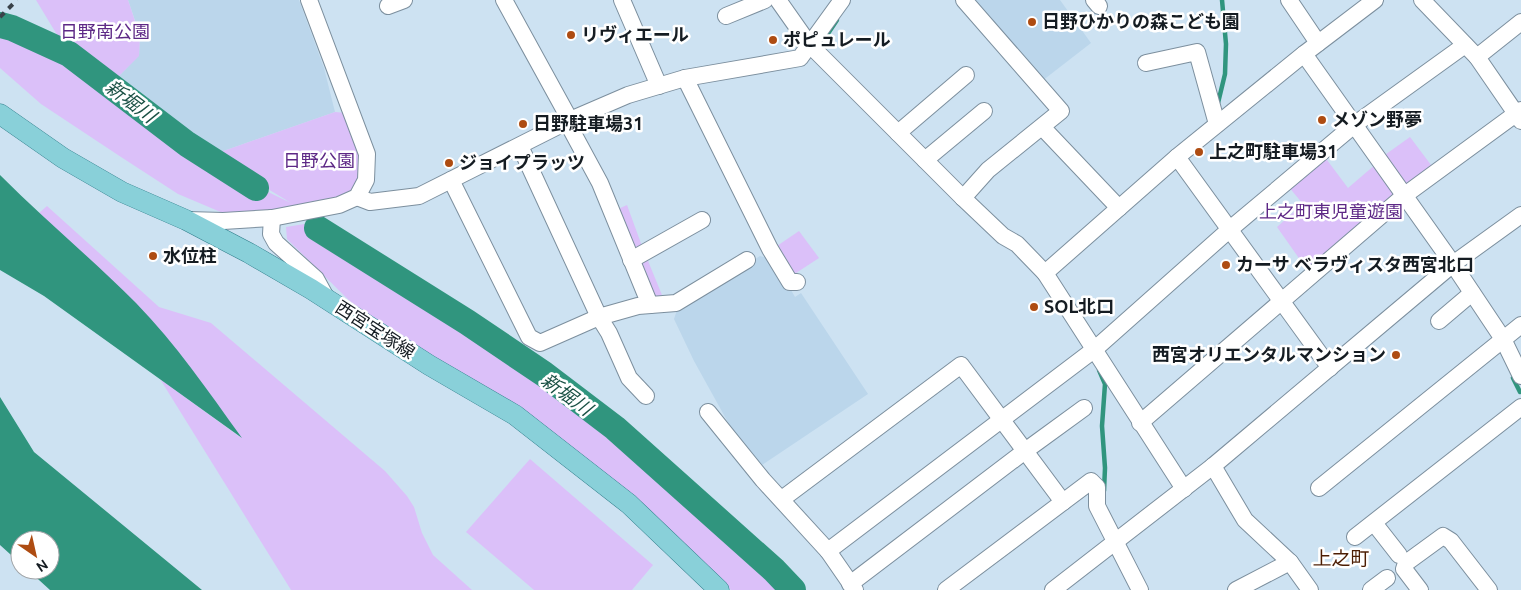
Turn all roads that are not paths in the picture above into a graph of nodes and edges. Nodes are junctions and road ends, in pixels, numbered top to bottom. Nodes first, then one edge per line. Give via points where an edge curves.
1 (309, 0) edge
2 (404, 0) edge
3 (504, 0) edge
4 (622, 0) edge
5 (765, 0) edge
6 (778, 0) edge
7 (964, 0) edge
8 (1289, 0) edge
9 (1422, 0) edge
10 (1368, 2) edge
11 (837, 3) edge
12 (388, 6) dead end
13 (726, 16) dead end
14 (1521, 22) edge
15 (1318, 43) junction
16 (809, 44) junction
17 (1465, 45) junction
18 (1304, 54) junction
19 (1477, 58) junction
20 (1146, 63) dead end
21 (966, 75) dead end
22 (685, 78) junction
23 (660, 86) junction
24 (984, 111) dead end
25 (0, 114) edge
26 (1519, 115) edge
27 (569, 121) junction
28 (1217, 124) junction
29 (1354, 125) junction
30 (1042, 128) junction
31 (898, 133) junction
32 (520, 146) junction
33 (1177, 157) junction
34 (925, 160) junction
35 (452, 180) junction
36 (1405, 195) junction
37 (357, 197) junction
38 (963, 198) junction
39 (1119, 208) junction
40 (1521, 215) edge
41 (272, 218) junction
42 (186, 220) junction
43 (702, 220) dead end
44 (1229, 230) junction
45 (630, 260) junction
46 (747, 260) dead end
47 (1453, 264) junction
48 (1046, 273) junction
49 (797, 282) dead end
50 (1472, 293) junction
51 (328, 301) junction
52 (1281, 302) junction
53 (650, 305) junction
54 (600, 317) junction
55 (1439, 321) dead end
56 (1521, 325) edge
57 (1503, 339) junction
58 (1095, 349) junction
59 (1330, 368) junction
60 (1521, 376) edge
61 (646, 396) dead end
62 (1084, 408) dead end
63 (1521, 408) edge
64 (708, 412) dead end
65 (1002, 419) junction
66 (1140, 423) junction
67 (1025, 451) junction
68 (1214, 469) junction
69 (1319, 488) dead end
70 (1184, 489) junction
71 (782, 499) junction
72 (1063, 502) junction
73 (1374, 523) junction
74 (1355, 537) dead end
75 (1115, 542) junction
76 (828, 551) junction
77 (1399, 555) dead end
78 (1290, 562) junction
79 (1387, 578) dead end
80 (853, 587) edge
81 (719, 590) edge
82 (946, 590) edge
83 (1053, 590) edge
84 (1140, 590) edge
85 (1236, 590) edge
86 (1310, 590) edge
87 (1371, 590) edge
88 (1420, 590) edge
89 (1489, 590) edge

1 - 37 street via 367,154 366,180
2 - 12 street
3 - 27 street
4 - 23 street
5 - 13 street
6 - 16 street
7 - 30 street via 1061,111
8 - 15 street
9 - 17 street
10 - 15 street
11 - 16 street
14 - 19 street
15 - 18 street
16 - 22 street via 800,58
16 - 31 street
17 - 19 street
17 - 29 street
18 - 28 street
18 - 29 street
19 - 26 street
20 - 28 street via 1196,52
21 - 31 street
22 - 23 street
22 - 49 street via 770,249 790,282
23 - 27 street via 628,95
24 - 34 street
25 - 42 main road, 西宮宝塚線 via 63,158 122,192
26 - 36 street
27 - 32 street
27 - 45 street via 600,184
28 - 33 street
29 - 36 street
29 - 44 street
30 - 38 street via 988,170
30 - 39 street
31 - 34 street
32 - 35 street
32 - 54 street
33 - 39 street
33 - 44 street
34 - 38 street
35 - 37 street via 418,196 403,199 370,202
35 - 54 street via 529,337 540,343
36 - 47 street
36 - 52 street
37 - 41 street via 339,205
38 - 48 street
39 - 48 street
40 - 47 street
41 - 42 street
41 - 51 street via 271,234 276,243 316,278
42 - 51 main road, 西宮宝塚線 via 249,253
43 - 45 street
44 - 52 street
44 - 58 street
45 - 53 street
46 - 53 street via 676,303
47 - 50 street
47 - 59 street
48 - 58 street
50 - 55 street
50 - 57 street
51 - 81 main road, 西宮宝塚線 via 515,415 629,504
52 - 59 street
52 - 66 street
53 - 54 street
54 - 61 street via 629,378
56 - 57 street
57 - 60 street
57 - 69 street
58 - 65 street
58 - 66 street
59 - 68 street
62 - 67 street
63 - 73 street
64 - 71 street
65 - 67 street
65 - 71 street via 961,365
65 - 76 street
66 - 70 street
67 - 72 street
67 - 80 street
68 - 70 street
68 - 78 street via 1245,520
70 - 75 street
71 - 76 street
72 - 75 street via 1091,481 1097,486 1097,506
72 - 82 street
73 - 74 street
73 - 77 street
75 - 83 street
75 - 84 street
76 - 80 street
78 - 85 street
78 - 86 street
79 - 87 street
88 - 89 street via 1404,569 1406,563 1443,536 1452,541

